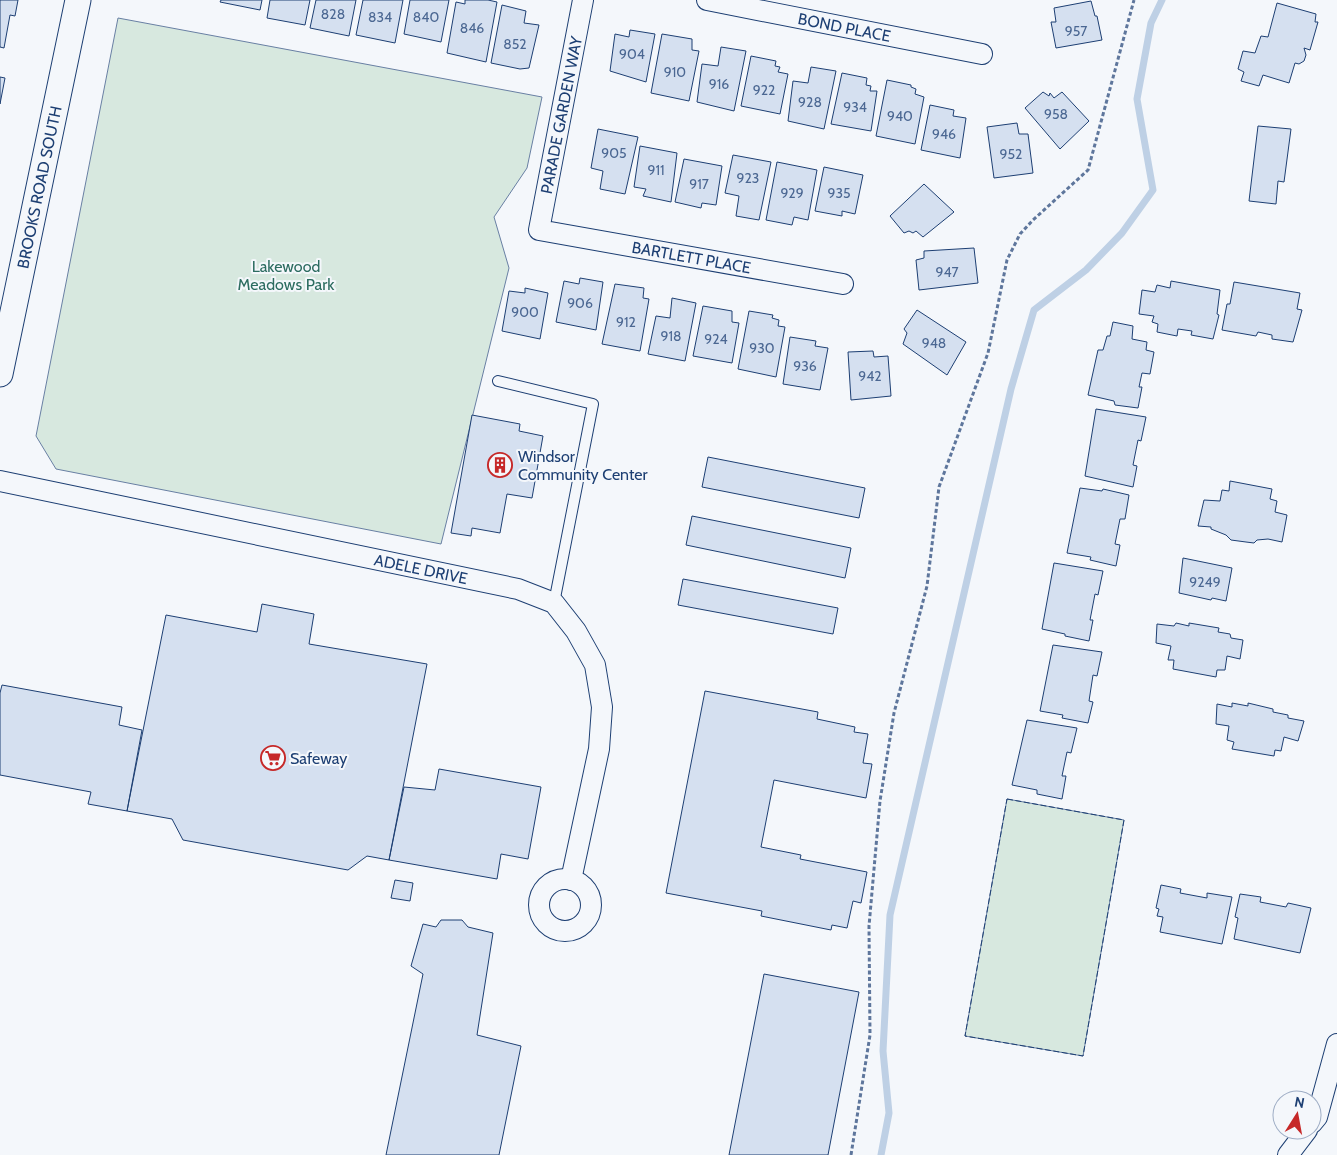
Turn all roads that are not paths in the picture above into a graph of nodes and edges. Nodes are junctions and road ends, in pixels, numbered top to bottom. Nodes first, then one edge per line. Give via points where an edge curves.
1 (78, 0) edge
2 (583, 0) edge
3 (706, 0) edge
4 (982, 54) dead end
5 (539, 230) joint
6 (843, 284) dead end
7 (0, 374) edge
8 (498, 380) dead end
9 (0, 481) edge
10 (554, 603) junction
11 (571, 880) dead end
12 (1337, 1044) edge
13 (1322, 1099) edge
14 (1299, 1140) edge
15 (1288, 1155) edge

1 - 7 street, BROOKS ROAD SOUTH
2 - 5 street, PARADE GARDEN WAY
3 - 4 street, BOND PLACE
5 - 6 street, BARTLETT PLACE
8 - 10 lane via 593,404
9 - 10 street, ADELE DRIVE via 518,589
10 - 11 street via 576,631 595,665 602,707 599,750
12 - 13 street
14 - 15 street

